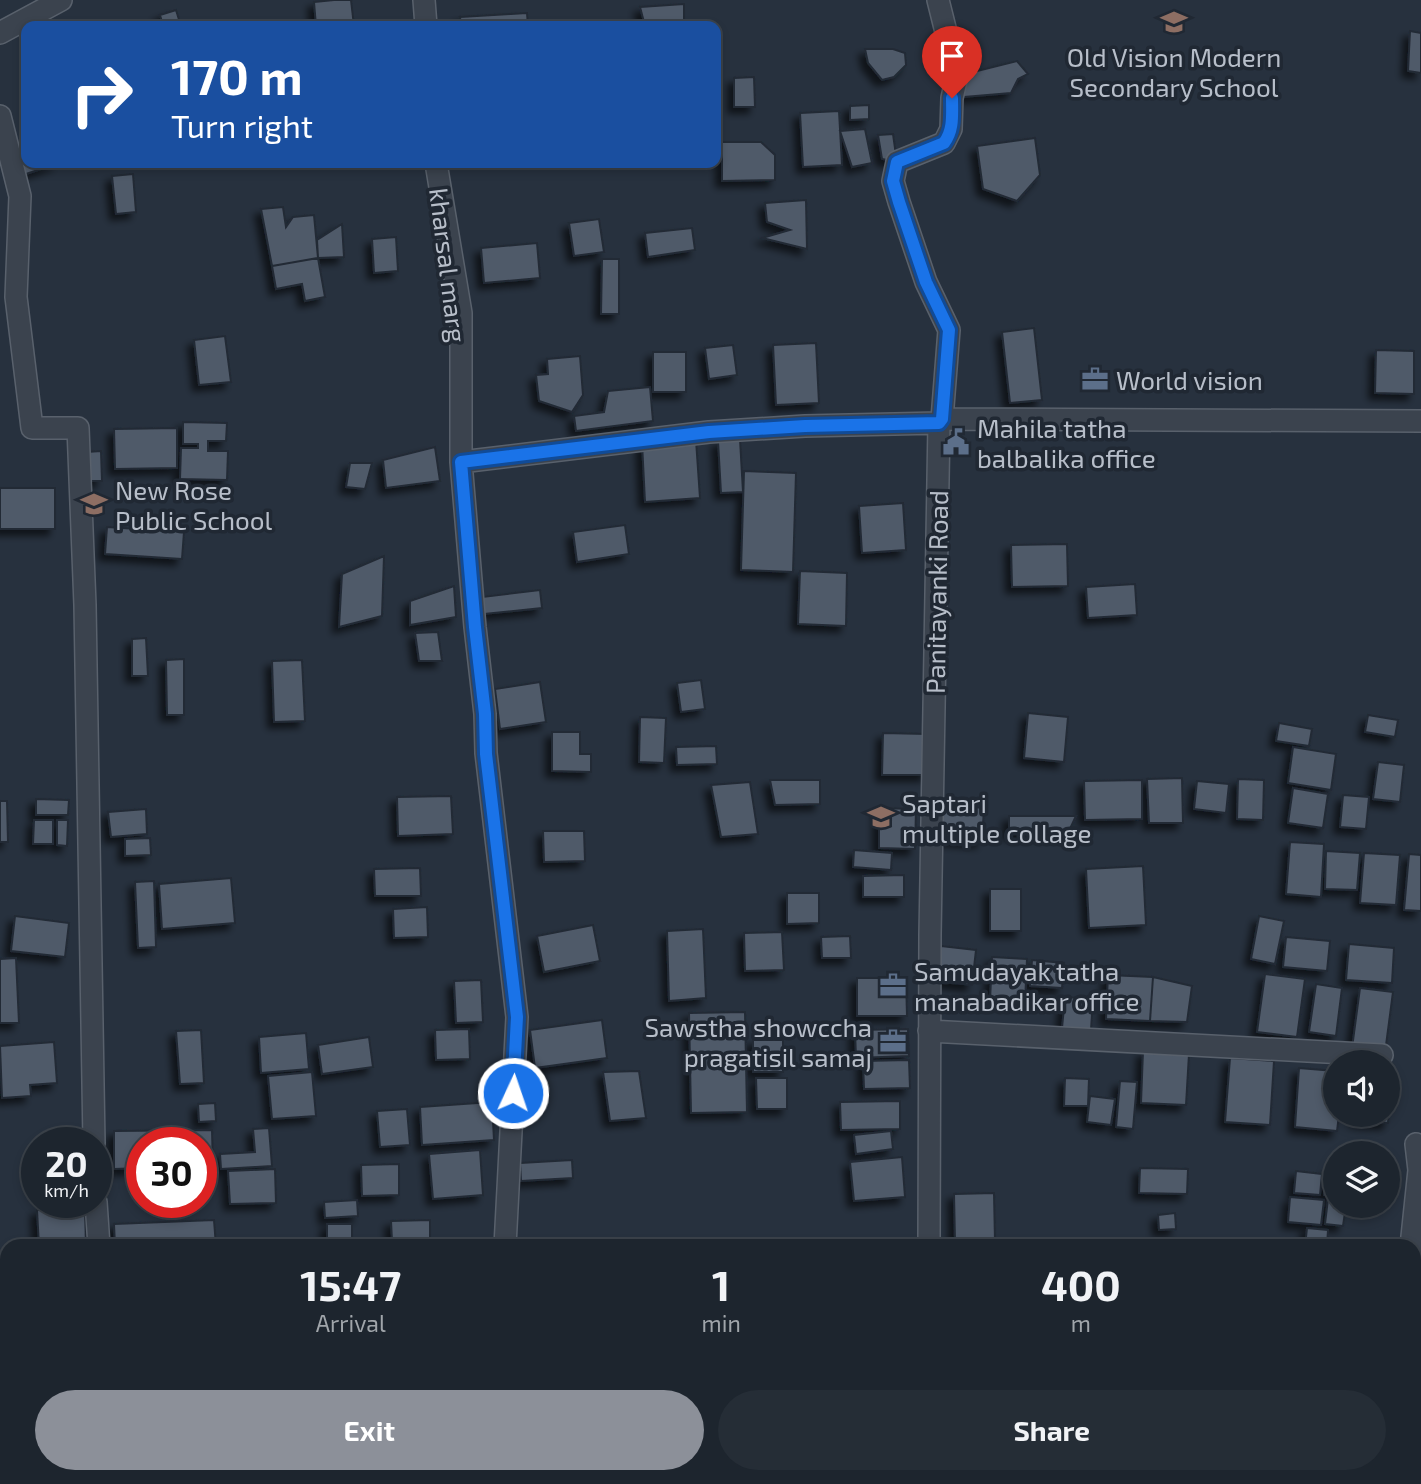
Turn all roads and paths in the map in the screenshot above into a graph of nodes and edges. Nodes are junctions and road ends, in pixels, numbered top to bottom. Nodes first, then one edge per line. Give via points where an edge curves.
1 (61, 0) edge
2 (424, 0) edge
3 (938, 0) edge
4 (22, 21) edge
5 (426, 21) edge
6 (21, 22) edge
7 (0, 33) edge
8 (0, 116) edge
9 (437, 168) edge
10 (941, 421) junction
11 (1421, 421) edge
12 (461, 462) junction
13 (929, 1031) junction
14 (1323, 1052) edge
15 (94, 1127) edge
16 (1416, 1144) dead end
17 (97, 1218) edge
18 (99, 1239) edge
19 (505, 1239) edge
20 (929, 1239) edge
21 (1412, 1239) edge

1 - 4 street
2 - 5 street
3 - 10 street, Panitayanki Road via 957,76 951,129 944,143 897,162 893,181 926,282 949,330
6 - 7 street
8 - 15 street via 20,196 16,297 32,428 78,428
9 - 12 street, kharsal marg via 461,313
10 - 11 street
10 - 12 street via 709,432
10 - 13 street, Panitayanki Road
12 - 19 street, kharsal marg via 486,754 517,1017
13 - 14 street
13 - 20 street, Panitayanki Road
16 - 21 street via 1419,1170
17 - 18 street

